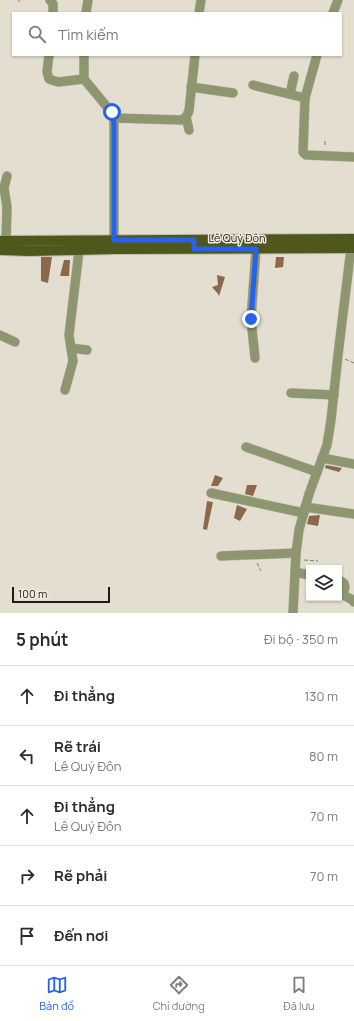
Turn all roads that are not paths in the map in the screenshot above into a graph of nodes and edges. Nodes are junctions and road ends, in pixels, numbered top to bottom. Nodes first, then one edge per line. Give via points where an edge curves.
1 (50, 0) edge
2 (88, 0) edge
3 (201, 0) edge
4 (338, 0) edge
5 (53, 12) edge
6 (86, 12) edge
7 (199, 12) edge
8 (333, 12) edge
9 (48, 56) edge
10 (84, 56) edge
11 (195, 56) edge
12 (317, 56) edge
13 (294, 76) dead end
14 (84, 79) junction
15 (253, 85) dead end
16 (191, 87) junction
17 (234, 93) dead end
18 (290, 94) junction
19 (305, 98) junction
20 (186, 117) junction
21 (114, 118) junction
22 (189, 130) dead end
23 (354, 157) edge
24 (7, 176) dead end
25 (114, 240) junction
26 (3, 241) edge
27 (194, 245) junction
28 (353, 245) edge
29 (256, 249) junction
30 (0, 250) edge
31 (79, 251) junction
32 (0, 335) edge
33 (15, 342) dead end
34 (71, 348) junction
35 (87, 350) dead end
36 (255, 358) dead end
37 (65, 390) dead end
38 (291, 393) dead end
39 (334, 395) junction
40 (246, 447) dead end
41 (322, 458) junction
42 (354, 464) edge
43 (317, 472) junction
44 (211, 492) dead end
45 (304, 510) junction
46 (354, 514) edge
47 (222, 556) dead end
48 (296, 556) junction
49 (295, 572) junction
50 (306, 574) edge
51 (342, 582) edge
52 (354, 602) edge
53 (293, 613) edge

1 - 5 street
2 - 6 street
3 - 7 street
4 - 8 street
9 - 14 street via 49,79 58,82
10 - 14 street
11 - 16 street
12 - 19 street
13 - 18 street
14 - 21 street via 112,112
15 - 18 street
16 - 17 street
16 - 20 street
18 - 19 street
19 - 23 street via 303,152 306,155
20 - 21 street via 181,120
20 - 22 street
21 - 25 street
24 - 26 street via 4,188 7,207
25 - 26 main road, Lê Quý Đôn
25 - 27 main road, Lê Quý Đôn
27 - 28 main road, Lê Quý Đôn
27 - 29 main road, Lê Quý Đôn
27 - 31 main road, Lê Quý Đôn
28 - 29 main road, Lê Quý Đôn
28 - 39 street
29 - 36 street via 251,319
30 - 31 main road, Lê Quý Đôn
31 - 34 street via 69,335
32 - 33 street
34 - 35 street
34 - 37 street via 73,361 67,368
38 - 39 street
39 - 41 street via 327,445
40 - 43 street
41 - 42 street
41 - 43 street
43 - 45 street
44 - 45 street
45 - 46 street
45 - 48 street
47 - 48 street
48 - 49 street
49 - 50 street
49 - 53 street
51 - 52 street via 345,587 343,594

